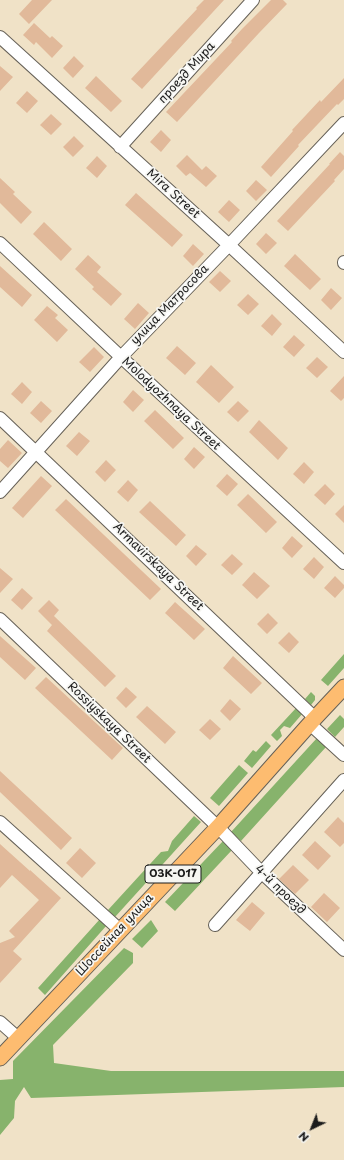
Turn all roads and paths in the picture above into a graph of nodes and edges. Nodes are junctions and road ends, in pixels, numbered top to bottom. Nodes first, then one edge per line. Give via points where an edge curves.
1 (253, 0) edge
2 (0, 38) edge
3 (344, 123) edge
4 (120, 147) junction
5 (0, 243) edge
6 (229, 245) junction
7 (344, 352) edge
8 (120, 357) junction
9 (0, 418) edge
10 (36, 451) junction
11 (0, 492) edge
12 (344, 563) edge
13 (0, 619) edge
14 (344, 687) edge
15 (313, 721) junction
16 (344, 755) edge
17 (344, 780) edge
18 (0, 822) edge
19 (218, 827) junction
20 (262, 873) junction
21 (215, 925) dead end
22 (120, 930) junction
23 (344, 950) edge
24 (0, 1022) edge
25 (18, 1038) junction
26 (0, 1058) edge

1 - 4 street, проезд Мира
2 - 4 street, Mira Street
3 - 6 street, улица Матросова
4 - 6 street, Mira Street
5 - 8 street, Molodyozhnaya Street
6 - 7 street, Mira Street
6 - 8 street, улица Матросова
8 - 10 street, улица Матросова
8 - 12 street, Molodyozhnaya Street
9 - 10 street, Armavirskaya Street
10 - 11 street, улица Матросова
10 - 15 street, Armavirskaya Street
13 - 19 street, Rossiyskaya Street
14 - 15 main road, Шоссейная улица / 03К-017
15 - 16 street, Armavirskaya Street
15 - 19 main road, Шоссейная улица / 03К-017
17 - 20 street
18 - 22 street
19 - 20 street, 4-й проезд
19 - 22 main road, Шоссейная улица / 03К-017
20 - 21 street
20 - 23 street, 4-й проезд
22 - 25 main road, Шоссейная улица / 03К-017
24 - 25 street
25 - 26 main road, Шоссейная улица / 03К-017

